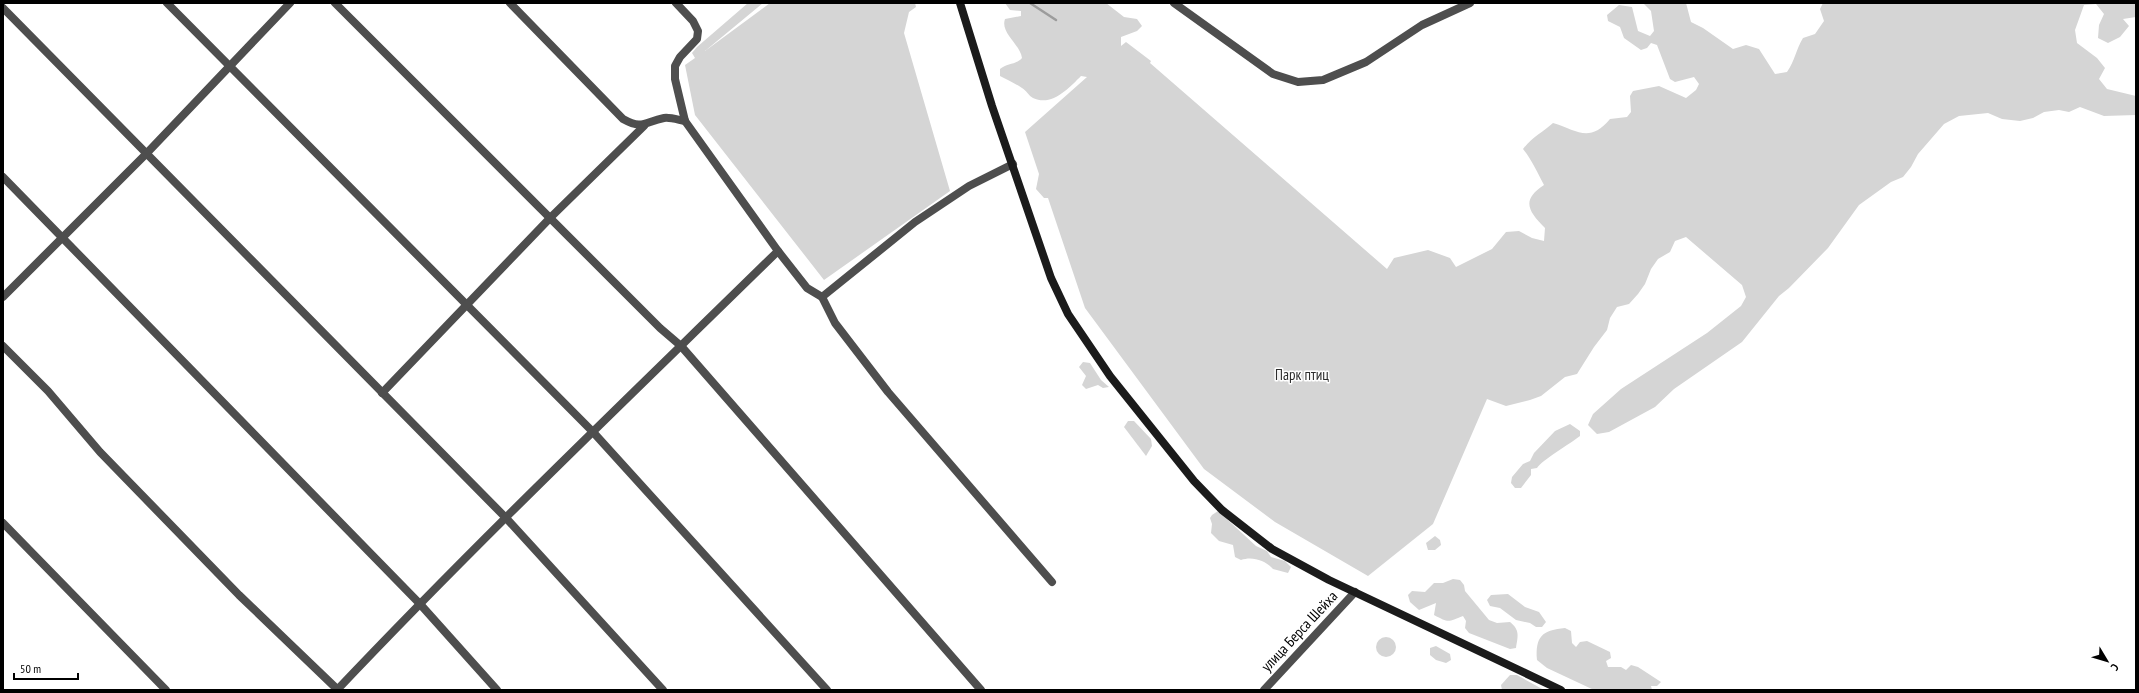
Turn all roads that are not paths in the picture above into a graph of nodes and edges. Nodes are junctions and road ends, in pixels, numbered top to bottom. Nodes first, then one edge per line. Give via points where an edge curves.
1 (167, 3) edge
2 (290, 3) edge
3 (335, 3) edge
4 (510, 3) edge
5 (676, 3) edge
6 (960, 3) edge
7 (1174, 3) edge
8 (1470, 3) edge
9 (3, 8) edge
10 (229, 66) junction
11 (686, 121) junction
12 (644, 126) junction
13 (146, 154) junction
14 (1013, 164) junction
15 (3, 177) edge
16 (551, 217) junction
17 (63, 237) junction
18 (778, 252) junction
19 (3, 297) edge
20 (822, 297) junction
21 (467, 305) junction
22 (3, 346) edge
23 (681, 346) junction
24 (382, 393) junction
25 (593, 432) junction
26 (506, 518) junction
27 (3, 523) edge
28 (1052, 582) dead end
29 (1355, 592) junction
30 (420, 604) junction
31 (166, 690) edge
32 (338, 690) edge
33 (497, 690) edge
34 (663, 690) edge
35 (827, 690) edge
36 (981, 690) edge
37 (1264, 690) edge
38 (1561, 690) edge

1 - 10 street
2 - 10 street
3 - 16 street
4 - 12 street via 623,119 634,125
5 - 11 street via 693,21 698,31 697,39 675,66 675,79
6 - 14 main road
7 - 8 street via 1273,74 1298,82 1323,80 1366,62 1422,25
9 - 13 street
10 - 13 street
10 - 21 street
11 - 12 street via 665,118
11 - 18 street
12 - 16 street
13 - 17 street
13 - 24 street
14 - 20 street via 969,186 915,222
14 - 29 main road via 1051,278 1068,314 1110,376 1167,448 1222,510 1272,549
15 - 17 street
16 - 21 street
16 - 23 street via 660,328
17 - 19 street
17 - 30 street
18 - 20 street via 808,288
18 - 23 street
20 - 28 street via 835,323 888,392
21 - 24 street
21 - 25 street
22 - 32 street via 48,391 100,452 239,595
23 - 25 street
23 - 36 street
24 - 26 street
25 - 26 street
25 - 35 street
26 - 30 street
26 - 34 street
27 - 31 street
29 - 37 street, улица Берса Шейха
29 - 38 main road
30 - 32 street
30 - 33 street

